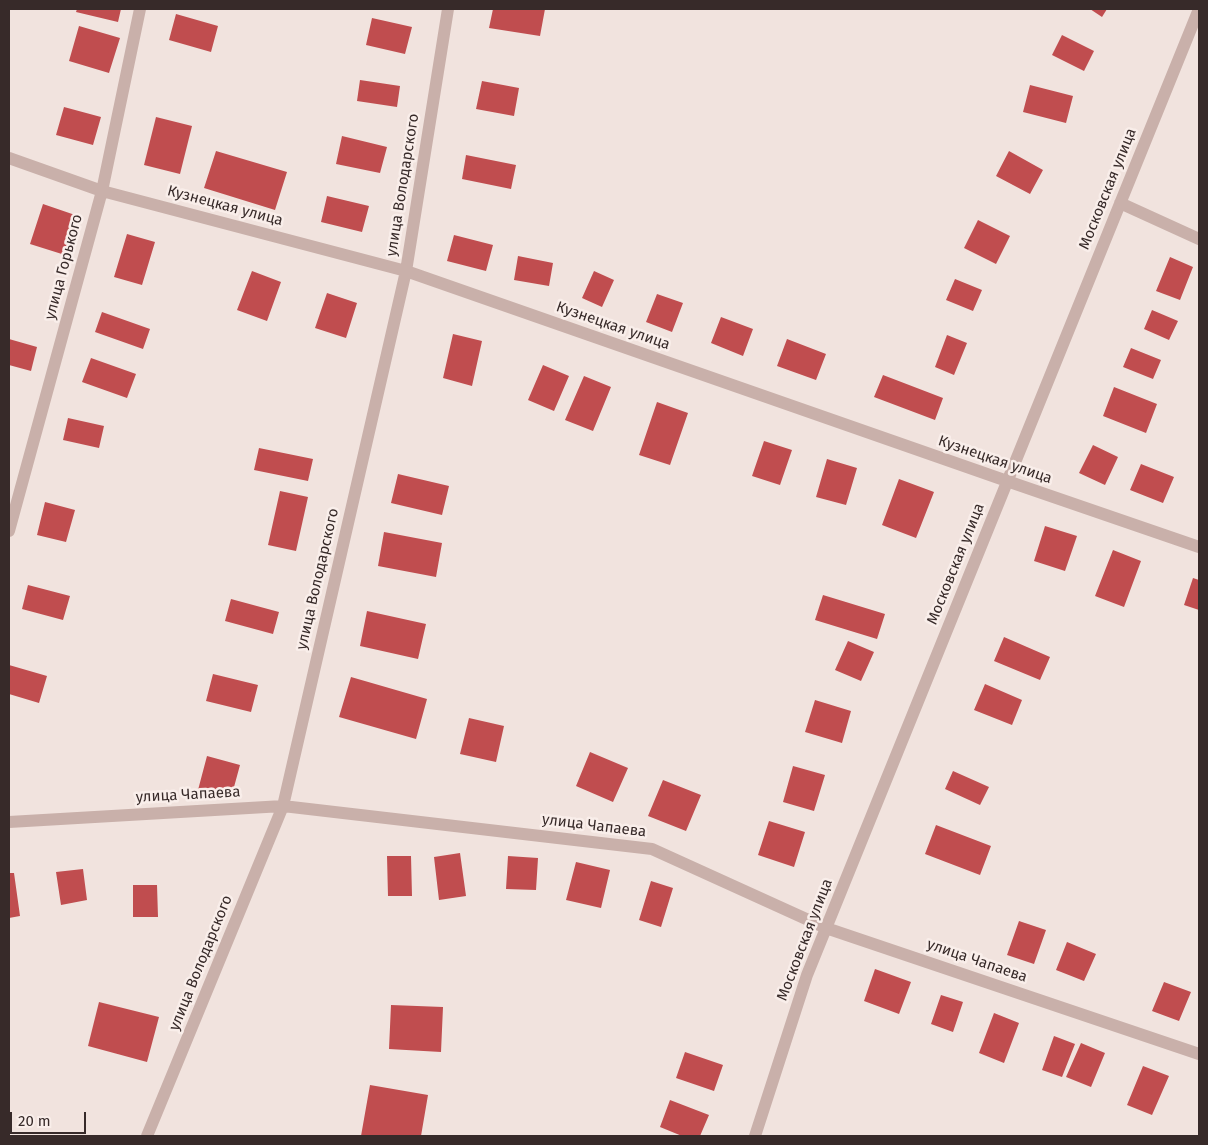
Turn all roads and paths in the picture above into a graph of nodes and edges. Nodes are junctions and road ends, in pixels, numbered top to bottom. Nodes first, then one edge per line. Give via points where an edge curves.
1 (140, 9) edge
2 (448, 9) edge
3 (1199, 9) edge
4 (9, 158) edge
5 (102, 191) junction
6 (1120, 203) junction
7 (1199, 239) edge
8 (406, 271) junction
9 (1007, 481) junction
10 (9, 531) edge
11 (1199, 547) edge
12 (283, 806) junction
13 (9, 822) edge
14 (826, 928) junction
15 (1199, 1054) edge
16 (148, 1136) edge
17 (755, 1136) edge

1 - 5 street, улица Горького
2 - 8 street, улица Володарского
3 - 6 street, Московская улица
4 - 5 street, Кузнецкая улица
5 - 8 street, Кузнецкая улица
5 - 10 street, улица Горького
6 - 7 street
6 - 9 street, Московская улица
8 - 9 street, Кузнецкая улица
8 - 12 street, улица Володарского
9 - 11 street, Кузнецкая улица
9 - 14 street, Московская улица
12 - 13 street, улица Чапаева
12 - 14 street, улица Чапаева via 652,849
12 - 16 street, улица Володарского
14 - 15 street, улица Чапаева
14 - 17 street, Московская улица via 807,975

